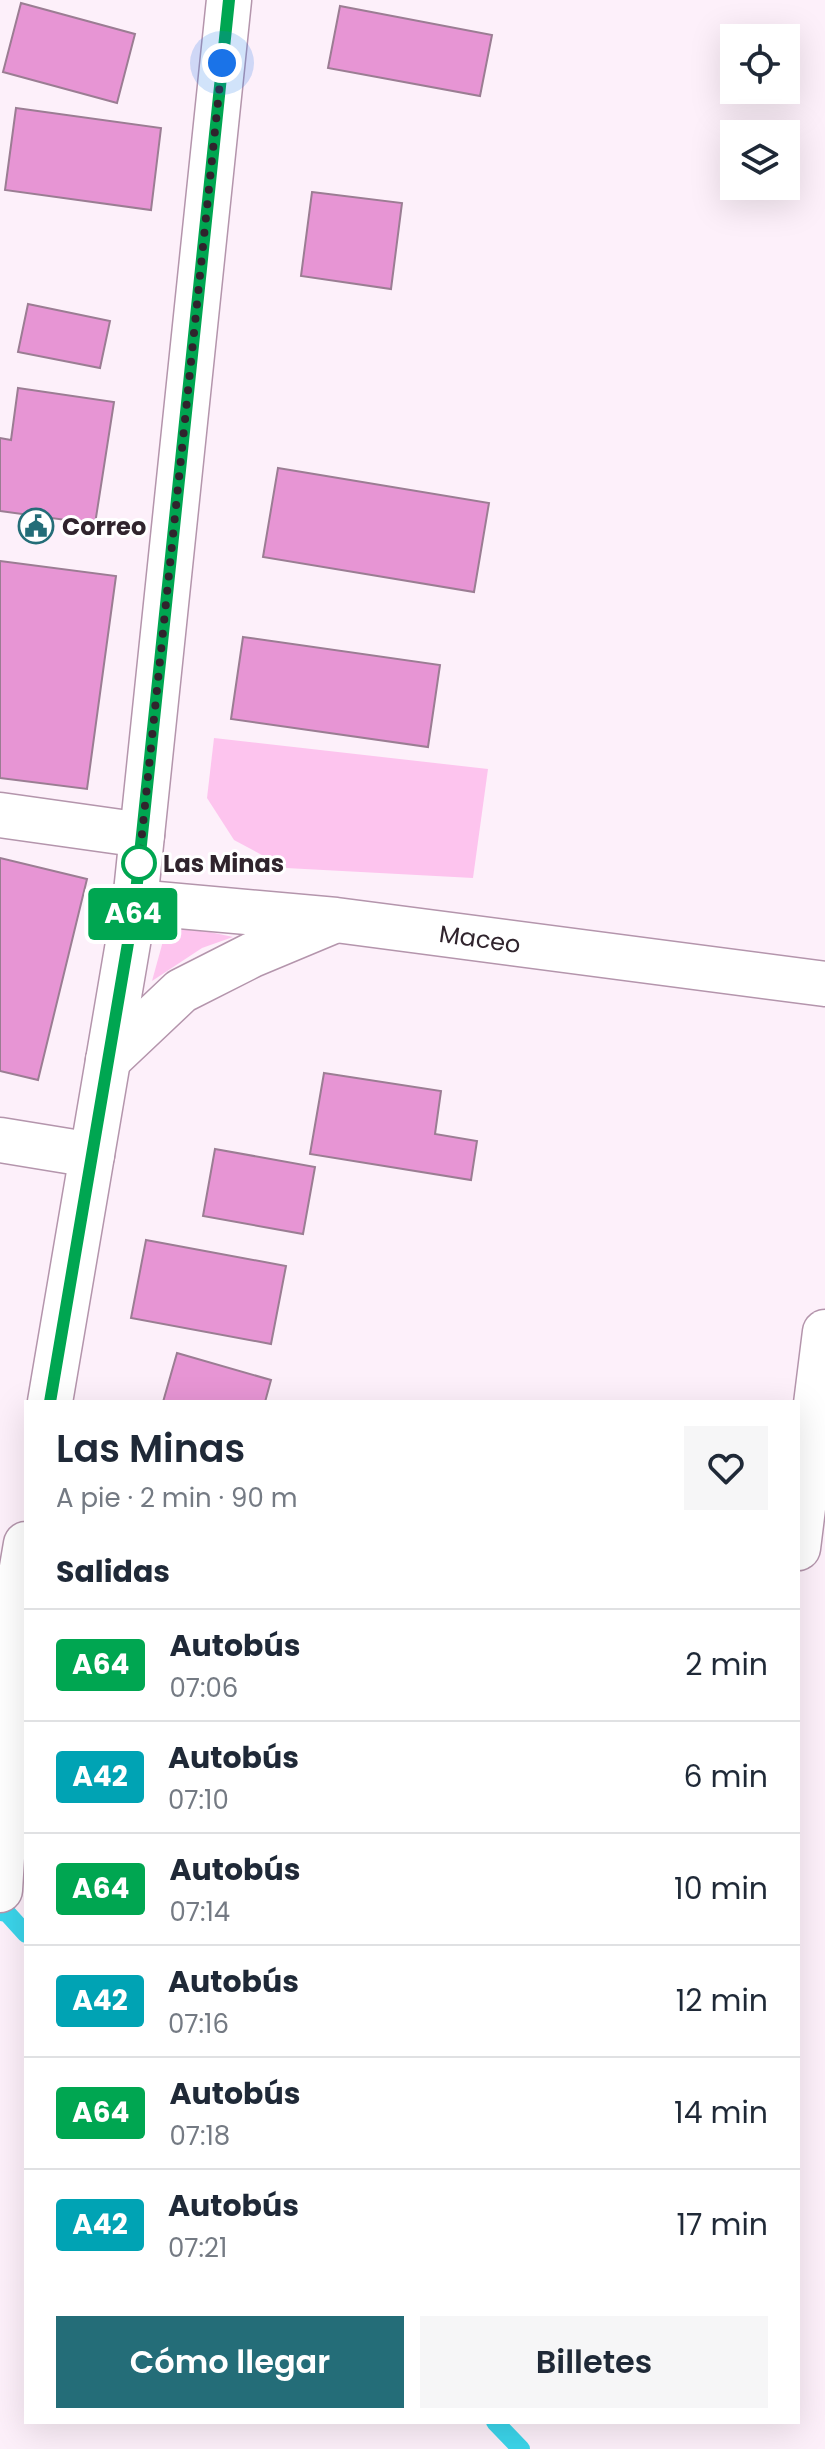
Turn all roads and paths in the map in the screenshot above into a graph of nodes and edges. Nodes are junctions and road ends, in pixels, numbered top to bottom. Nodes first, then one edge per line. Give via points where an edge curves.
1 (229, 0) edge
2 (0, 815) edge
3 (142, 835) junction
4 (135, 902) junction
5 (336, 920) junction
6 (825, 984) edge
7 (108, 1060) junction
8 (0, 1140) edge
9 (92, 1155) junction
10 (825, 1332) edge
11 (50, 1400) edge
12 (800, 1532) edge
13 (15, 1571) edge
14 (0, 1890) edge
15 (24, 1893) edge
16 (0, 1900) edge

1 - 3 main road
2 - 3 main road
3 - 4 main road
4 - 5 main road, Maceo
4 - 7 main road
5 - 6 main road, Maceo
5 - 7 main road via 181,991
7 - 9 main road
8 - 9 main road
9 - 11 main road
10 - 12 main road
13 - 14 main road
15 - 16 main road

